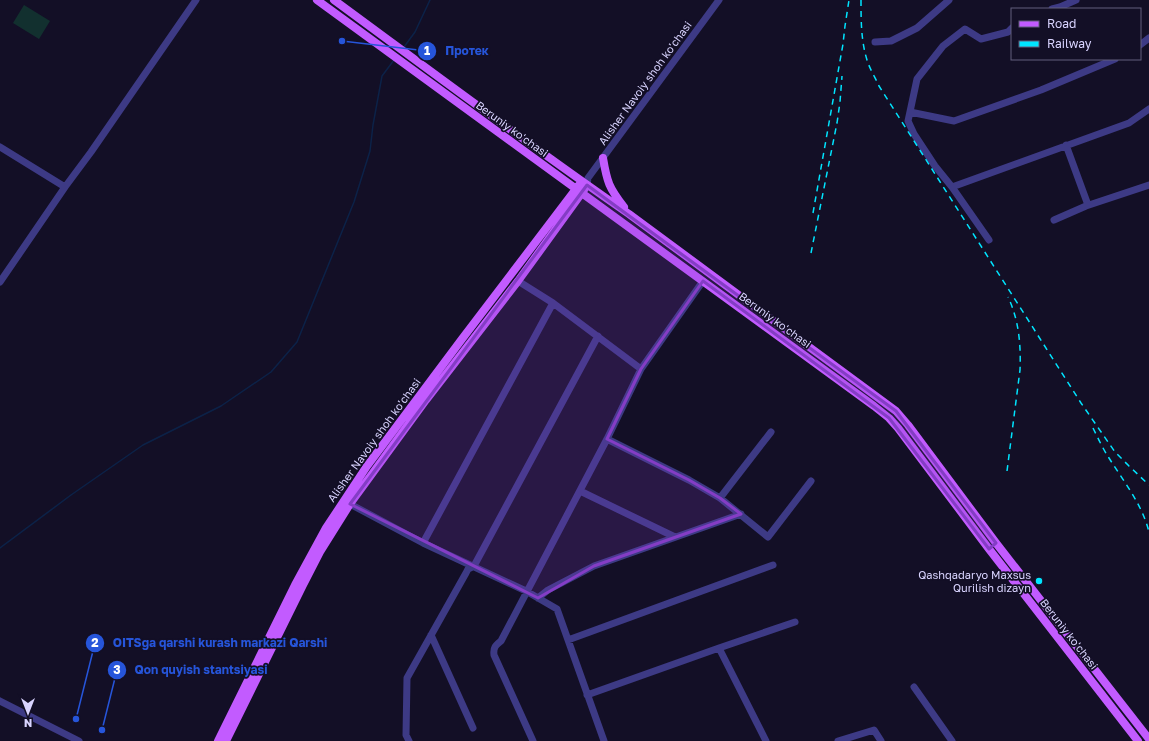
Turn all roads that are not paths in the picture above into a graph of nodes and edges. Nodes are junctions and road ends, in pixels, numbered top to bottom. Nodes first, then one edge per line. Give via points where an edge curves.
1 (196, 0) edge
2 (317, 0) edge
3 (334, 0) edge
4 (719, 0) edge
5 (949, 0) edge
6 (1076, 0) edge
7 (341, 5) junction
8 (1056, 8) edge
9 (335, 13) junction
10 (1011, 29) edge
11 (1149, 38) edge
12 (876, 42) dead end
13 (1141, 44) edge
14 (1113, 60) edge
15 (1149, 109) edge
16 (910, 112) junction
17 (1066, 145) junction
18 (0, 147) edge
19 (603, 158) junction
20 (586, 182) junction
21 (1149, 185) edge
22 (65, 187) junction
23 (952, 187) junction
24 (579, 191) junction
25 (1088, 205) junction
26 (629, 214) junction
27 (1054, 220) dead end
28 (989, 240) dead end
29 (518, 280) junction
30 (703, 281) junction
31 (0, 282) edge
32 (553, 303) junction
33 (598, 336) junction
34 (641, 369) junction
35 (771, 432) dead end
36 (607, 439) junction
37 (811, 481) dead end
38 (580, 491) junction
39 (720, 498) junction
40 (350, 504) junction
41 (741, 514) junction
42 (675, 537) junction
43 (423, 543) junction
44 (996, 543) junction
45 (989, 549) junction
46 (772, 565) dead end
47 (474, 566) junction
48 (526, 592) junction
49 (538, 598) junction
50 (795, 622) dead end
51 (431, 635) junction
52 (568, 640) junction
53 (719, 648) junction
54 (914, 687) dead end
55 (587, 695) junction
56 (0, 702) edge
57 (473, 728) dead end
58 (1149, 739) edge
59 (847, 740) edge
60 (79, 741) edge
61 (218, 741) edge
62 (226, 741) edge
63 (409, 741) edge
64 (533, 741) edge
65 (604, 741) edge
66 (766, 741) edge
67 (838, 741) edge
68 (881, 741) edge
69 (952, 741) edge
70 (1137, 741) edge

1 - 22 street
2 - 9 main road, Beruniy ko'chasi
3 - 7 main road, Beruniy ko'chasi
4 - 19 street, Alisher Navoiy shoh ko'chasi
5 - 12 street via 916,28 891,41
6 - 8 street
7 - 9 main road
7 - 20 main road, Beruniy ko'chasi
9 - 24 main road, Beruniy ko'chasi
10 - 16 street via 981,39 965,29 943,46 916,79
11 - 13 street
14 - 16 street via 1041,90 954,121
15 - 17 street via 1129,123
16 - 23 street via 908,120 914,134
17 - 23 street
17 - 25 street
18 - 22 street
19 - 20 street, Alisher Navoiy shoh ko'chasi
19 - 26 main road via 608,185
20 - 24 main road, Alisher Navoiy shoh ko'chasi
20 - 26 main road, Beruniy ko'chasi
21 - 25 street
22 - 31 street
23 - 28 street
24 - 29 main road, Alisher Navoiy shoh ko'chasi
24 - 30 main road, Beruniy ko'chasi
24 - 61 main road, Alisher Navoiy shoh ko'chasi via 367,466 326,528
25 - 27 street
26 - 44 main road, Beruniy ko'chasi via 896,411
29 - 32 street
29 - 40 main road, Alisher Navoiy shoh ko'chasi
30 - 34 street
30 - 45 main road, Beruniy ko'chasi via 890,418
32 - 33 street
32 - 43 street
33 - 34 street
33 - 47 street
34 - 36 street
35 - 39 street
36 - 38 street
36 - 39 street
37 - 41 street via 768,537
38 - 42 street
38 - 48 street
39 - 41 street
40 - 43 street
40 - 62 main road, Alisher Navoiy shoh ko'chasi via 320,552
41 - 42 street
42 - 49 street via 594,566
43 - 47 street
44 - 45 main road
44 - 58 main road, Beruniy ko'chasi
45 - 70 main road, Beruniy ko'chasi
46 - 52 street
47 - 48 street
47 - 51 street via 468,569
48 - 49 street
48 - 64 street via 501,641 495,646 494,654
49 - 52 street via 557,609
50 - 53 street
51 - 57 street
51 - 63 street via 407,678 406,736
52 - 55 street
53 - 55 street
53 - 66 street
54 - 69 street
55 - 65 street
56 - 60 street
59 - 67 street
59 - 68 street via 874,730

